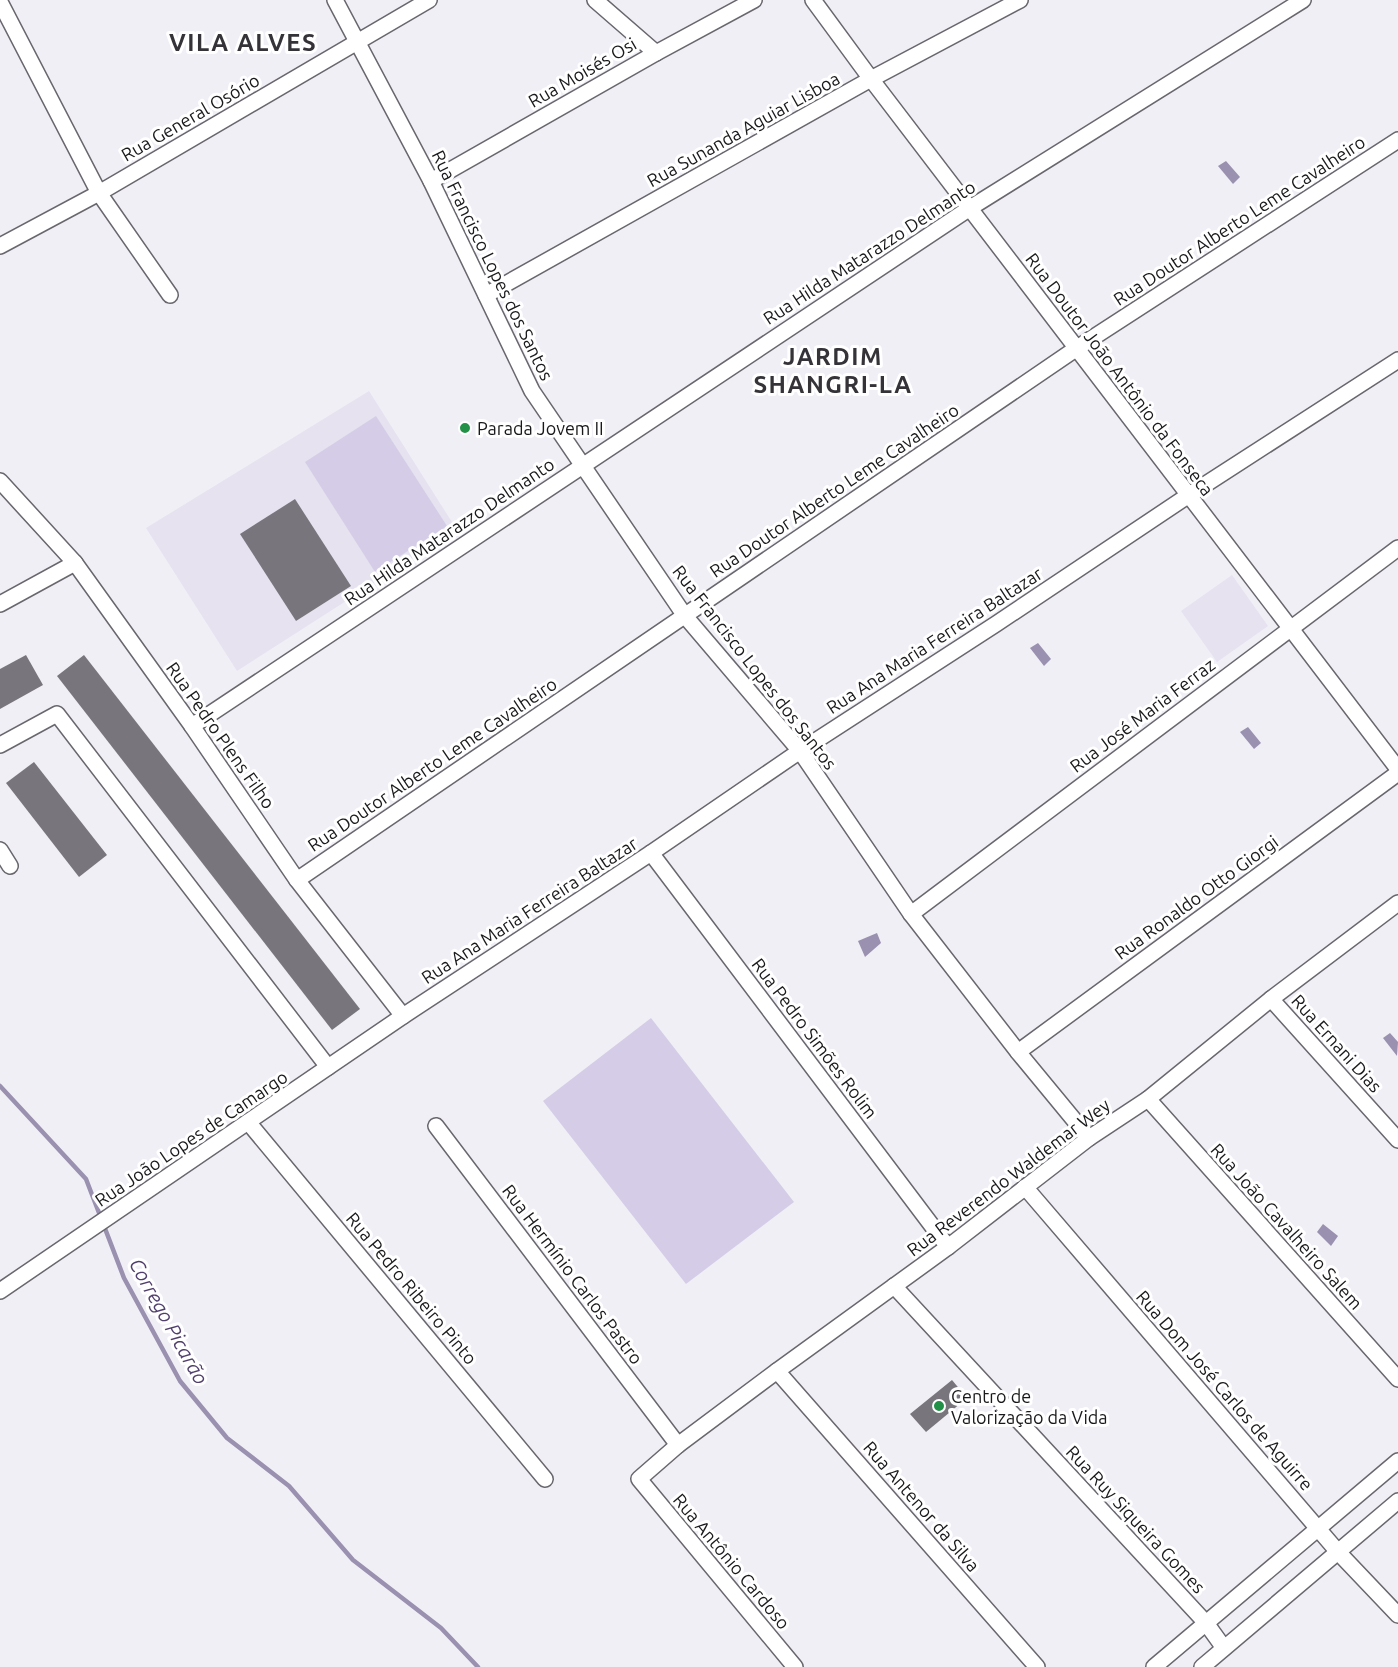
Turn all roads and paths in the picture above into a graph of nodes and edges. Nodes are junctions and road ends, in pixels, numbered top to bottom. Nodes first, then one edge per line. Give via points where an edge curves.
1 (335, 0) edge
2 (429, 0) edge
3 (595, 0) edge
4 (754, 0) edge
5 (813, 0) edge
6 (1020, 0) edge
7 (1303, 0) edge
8 (3, 3) edge
9 (358, 41) junction
10 (656, 53) junction
11 (871, 80) junction
12 (1398, 140) edge
13 (431, 181) junction
14 (99, 194) junction
15 (970, 208) junction
16 (0, 246) edge
17 (170, 295) dead end
18 (486, 295) junction
19 (1077, 348) junction
20 (1398, 360) edge
21 (582, 465) junction
22 (0, 481) edge
23 (1189, 495) junction
24 (1398, 548) edge
25 (75, 563) junction
26 (0, 604) edge
27 (685, 616) junction
28 (1290, 628) junction
29 (192, 726) junction
30 (0, 745) edge
31 (800, 751) junction
32 (1398, 771) edge
33 (0, 850) edge
34 (651, 853) junction
35 (10, 867) dead end
36 (297, 880) junction
37 (1396, 907) edge
38 (911, 914) junction
39 (1271, 999) junction
40 (403, 1016) junction
41 (1017, 1052) junction
42 (328, 1067) junction
43 (1148, 1099) junction
44 (248, 1122) junction
45 (436, 1126) dead end
46 (1089, 1138) junction
47 (1398, 1140) edge
48 (1025, 1186) junction
49 (948, 1247) junction
50 (894, 1286) junction
51 (0, 1291) edge
52 (777, 1371) junction
53 (1398, 1378) edge
54 (678, 1445) junction
55 (1398, 1461) edge
56 (545, 1479) dead end
57 (639, 1479) joint
58 (1398, 1502) edge
59 (1318, 1529) junction
60 (1338, 1552) junction
61 (1398, 1615) edge
62 (1206, 1623) junction
63 (1224, 1648) junction
64 (795, 1667) edge
65 (1037, 1667) edge
66 (1154, 1667) edge
67 (1202, 1667) edge

1 - 9 street, Rua Francisco Lopes dos Santos
2 - 9 street, Rua General Osório
3 - 10 street
4 - 10 street, Rua Moisés Osi
5 - 11 street, Rua Doutor João Antônio da Fonseca
6 - 11 street, Rua Sunanda Aguiar Lisboa
7 - 15 street, Rua Hilda Matarazzo Delmanto
8 - 14 street
9 - 13 street, Rua Francisco Lopes dos Santos
9 - 14 street, Rua General Osório
10 - 13 street, Rua Moisés Osi
11 - 15 street, Rua Doutor João Antônio da Fonseca
11 - 18 street, Rua Sunanda Aguiar Lisboa
12 - 19 street, Rua Doutor Alberto Leme Cavalheiro
13 - 18 street, Rua Francisco Lopes dos Santos
14 - 16 street, Rua General Osório
14 - 17 street
15 - 19 street, Rua Doutor João Antônio da Fonseca
15 - 21 street, Rua Hilda Matarazzo Delmanto
18 - 21 street, Rua Francisco Lopes dos Santos via 532,391
19 - 23 street, Rua Doutor João Antônio da Fonseca
19 - 27 street, Rua Doutor Alberto Leme Cavalheiro
20 - 23 street, Rua Ana Maria Ferreira Baltazar
21 - 27 street, Rua Francisco Lopes dos Santos
21 - 29 street, Rua Hilda Matarazzo Delmanto
22 - 25 street, Rua Pedro Plens Filho
23 - 28 street, Rua Doutor João Antônio da Fonseca
23 - 31 street, Rua Ana Maria Ferreira Baltazar
24 - 28 street, Rua José Maria Ferraz
25 - 26 street
25 - 29 street, Rua Pedro Plens Filho
27 - 31 street, Rua Francisco Lopes dos Santos
27 - 36 street, Rua Doutor Alberto Leme Cavalheiro
28 - 32 street, Rua Doutor João Antônio da Fonseca
28 - 38 street, Rua José Maria Ferraz
29 - 36 street, Rua Pedro Plens Filho
30 - 42 street via 57,714
31 - 34 street, Rua Ana Maria Ferreira Baltazar
31 - 38 street, Rua Francisco Lopes dos Santos
32 - 41 street, Rua Ronaldo Otto Giorgi
33 - 35 street
34 - 40 street, Rua Ana Maria Ferreira Baltazar
34 - 49 street, Rua Pedro Simões Rolim
36 - 40 street, Rua Pedro Plens Filho
37 - 39 street, Rua Reverendo Waldemar Wey
38 - 41 street, Rua Francisco Lopes dos Santos
39 - 43 street, Rua Reverendo Waldemar Wey
39 - 47 street, Rua Ernani Dias
40 - 42 street, Rua João Lopes de Camargo
41 - 46 street, Rua Francisco Lopes dos Santos
42 - 44 street, Rua João Lopes de Camargo
43 - 46 street, Rua Reverendo Waldemar Wey
43 - 53 street, Rua João Cavalheiro Salem
44 - 51 street, Rua João Lopes de Camargo
44 - 56 street, Rua Pedro Ribeiro Pinto
45 - 54 street, Rua Hermínio Carlos Pastro
46 - 48 street, Rua Reverendo Waldemar Wey
48 - 49 street, Rua Reverendo Waldemar Wey
48 - 59 street, Rua Dom José Carlos de Aguirre
49 - 50 street, Rua Reverendo Waldemar Wey
50 - 52 street, Rua Reverendo Waldemar Wey
50 - 62 street, Rua Ruy Siqueira Gomes
52 - 54 street, Rua Reverendo Waldemar Wey
52 - 65 street, Rua Antenor da Silva
54 - 57 street, Rua Reverendo Waldemar Wey
55 - 59 street
57 - 64 street, Rua Antônio Cardoso
58 - 60 street
59 - 60 street, Rua Dom José Carlos de Aguirre
59 - 62 street
60 - 61 street, Rua Dom José Carlos de Aguirre
60 - 63 street
62 - 63 street, Rua Ruy Siqueira Gomes
62 - 66 street
63 - 67 street

